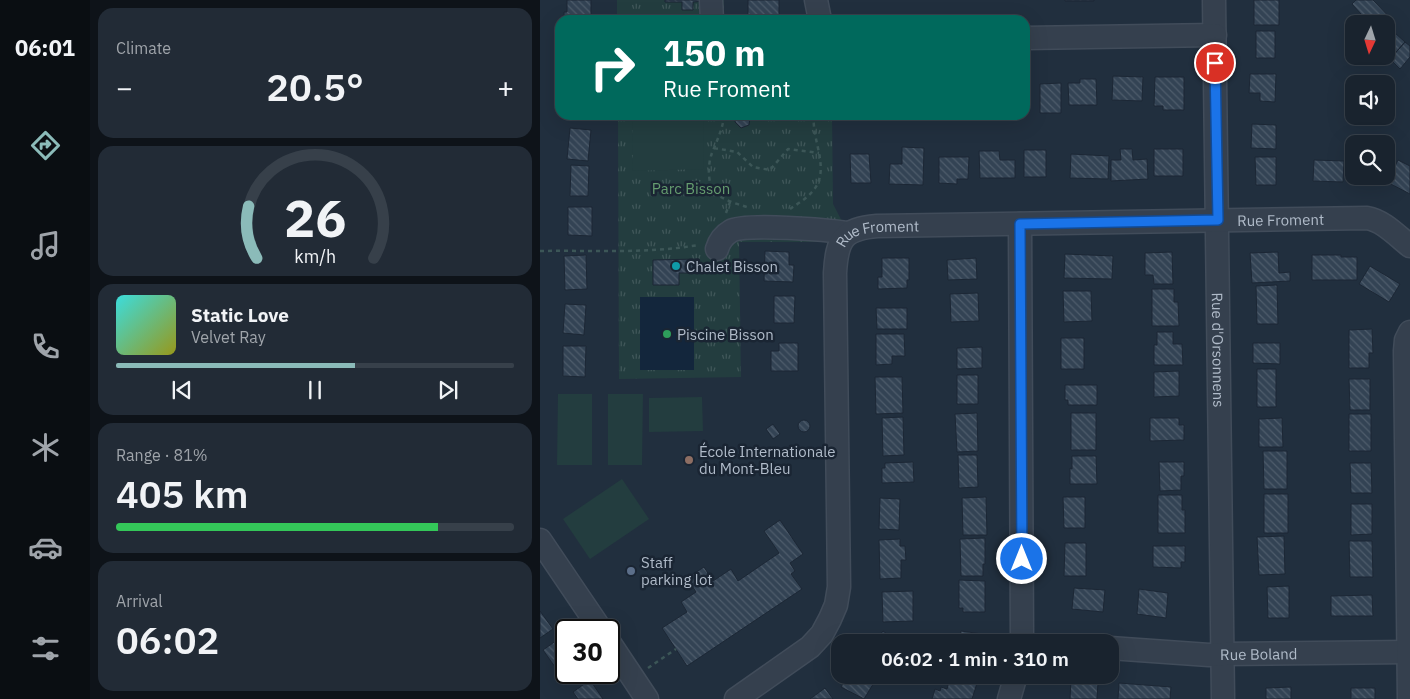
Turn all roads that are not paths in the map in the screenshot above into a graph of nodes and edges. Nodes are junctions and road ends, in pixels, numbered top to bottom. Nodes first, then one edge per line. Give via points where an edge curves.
1 (711, 0) edge
2 (816, 0) edge
3 (1214, 0) edge
4 (712, 15) edge
5 (819, 15) edge
6 (1214, 35) junction
7 (1030, 38) edge
8 (1218, 220) junction
9 (1020, 224) junction
10 (848, 233) junction
11 (718, 245) road end
12 (1410, 246) edge
13 (1410, 332) edge
14 (540, 540) edge
15 (594, 619) edge
16 (1028, 634) edge
17 (1119, 649) edge
18 (1408, 652) junction
19 (1223, 654) junction
20 (620, 658) edge
21 (1013, 684) edge
22 (647, 699) edge
23 (736, 699) edge
24 (1009, 699) edge
25 (1223, 699) edge
26 (1408, 699) edge

1 - 4 street
2 - 5 street
3 - 6 street, Rue d'Orsonnens
6 - 7 street
6 - 8 street, Rue d'Orsonnens
8 - 9 street, Rue Froment
8 - 12 street, Rue Froment via 1375,219
8 - 19 street, Rue d'Orsonnens
9 - 10 street, Rue Froment via 877,226
9 - 16 street
10 - 11 street via 824,229 751,228 732,230
10 - 23 street, Rue Froment via 840,242 835,273 839,587 836,605 822,634 810,647
13 - 18 street via 1405,350
14 - 15 street
17 - 19 street, Rue Boland
18 - 19 street, Rue Boland
18 - 26 street
19 - 25 street, Rue d'Orsonnens
20 - 22 street
21 - 24 street

